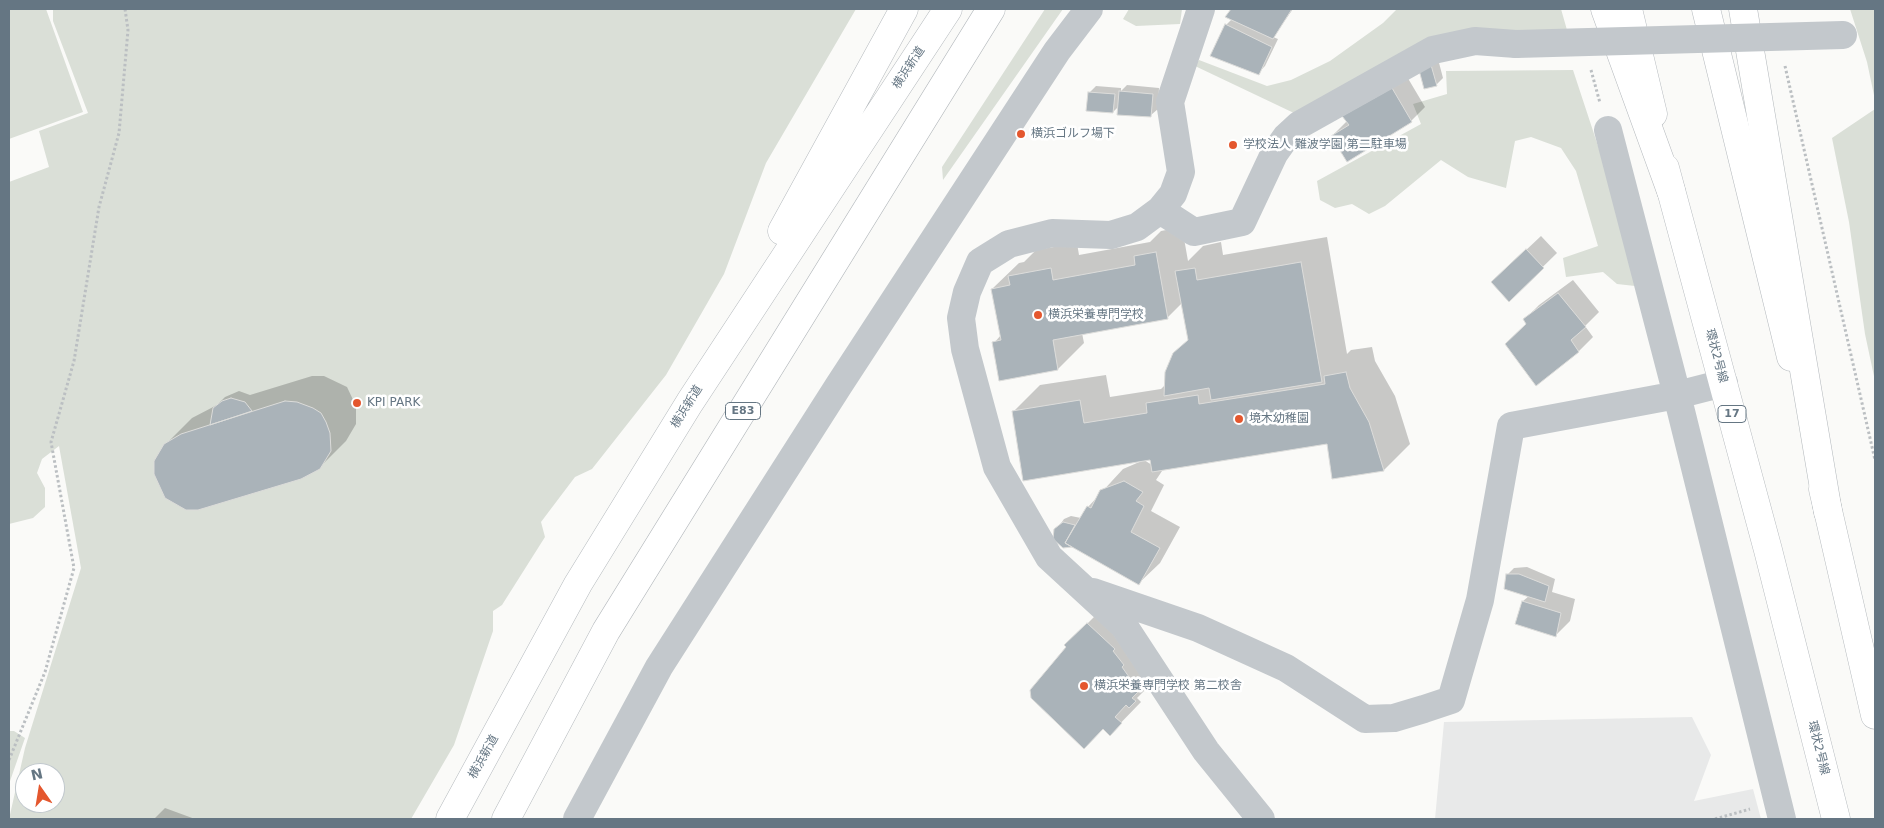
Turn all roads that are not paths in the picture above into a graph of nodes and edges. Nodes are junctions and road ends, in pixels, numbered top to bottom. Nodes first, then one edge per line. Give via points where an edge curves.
1 (904, 9) edge
2 (948, 9) edge
3 (991, 9) edge
4 (1089, 9) edge
5 (1201, 9) edge
6 (1606, 9) edge
7 (1628, 9) edge
8 (1706, 9) edge
9 (1742, 9) edge
10 (1843, 35) dead end
11 (1608, 130) dead end
12 (1671, 191) junction
13 (1160, 210) junction
14 (1724, 383) junction
15 (1677, 395) junction
16 (690, 402) junction
17 (1828, 512) junction
18 (1082, 588) junction
19 (1875, 715) edge
20 (450, 819) edge
21 (506, 819) edge
22 (578, 819) edge
23 (1261, 819) edge
24 (1782, 819) edge
25 (1836, 819) edge

1 - 16 main road
2 - 16 main road, 横浜新道
3 - 21 main road, E83 via 606,631
4 - 22 street via 1057,51 838,385 659,667
5 - 13 street via 1170,102 1181,172 1173,194
6 - 12 main road
7 - 12 main road, 環状2号線 / 17
8 - 17 main road
9 - 17 main road
10 - 13 street, bridge via 1516,44 1475,41 1433,50 1299,125 1274,154 1242,222 1194,232
11 - 15 street
12 - 14 main road, 環状2号線 / 17
13 - 18 street via 1137,227 1111,235 1052,233 1009,244 980,262 967,292 961,318 964,349 997,467 1049,557
14 - 15 street
14 - 25 main road, 環状2号線 / 17
15 - 18 street via 1511,426 1480,600 1454,691 1451,700 1424,709 1394,718 1365,720 1286,668 1198,628
15 - 24 street
16 - 20 main road, 横浜新道 via 578,584
17 - 19 main road
18 - 23 street via 1124,626 1206,751

